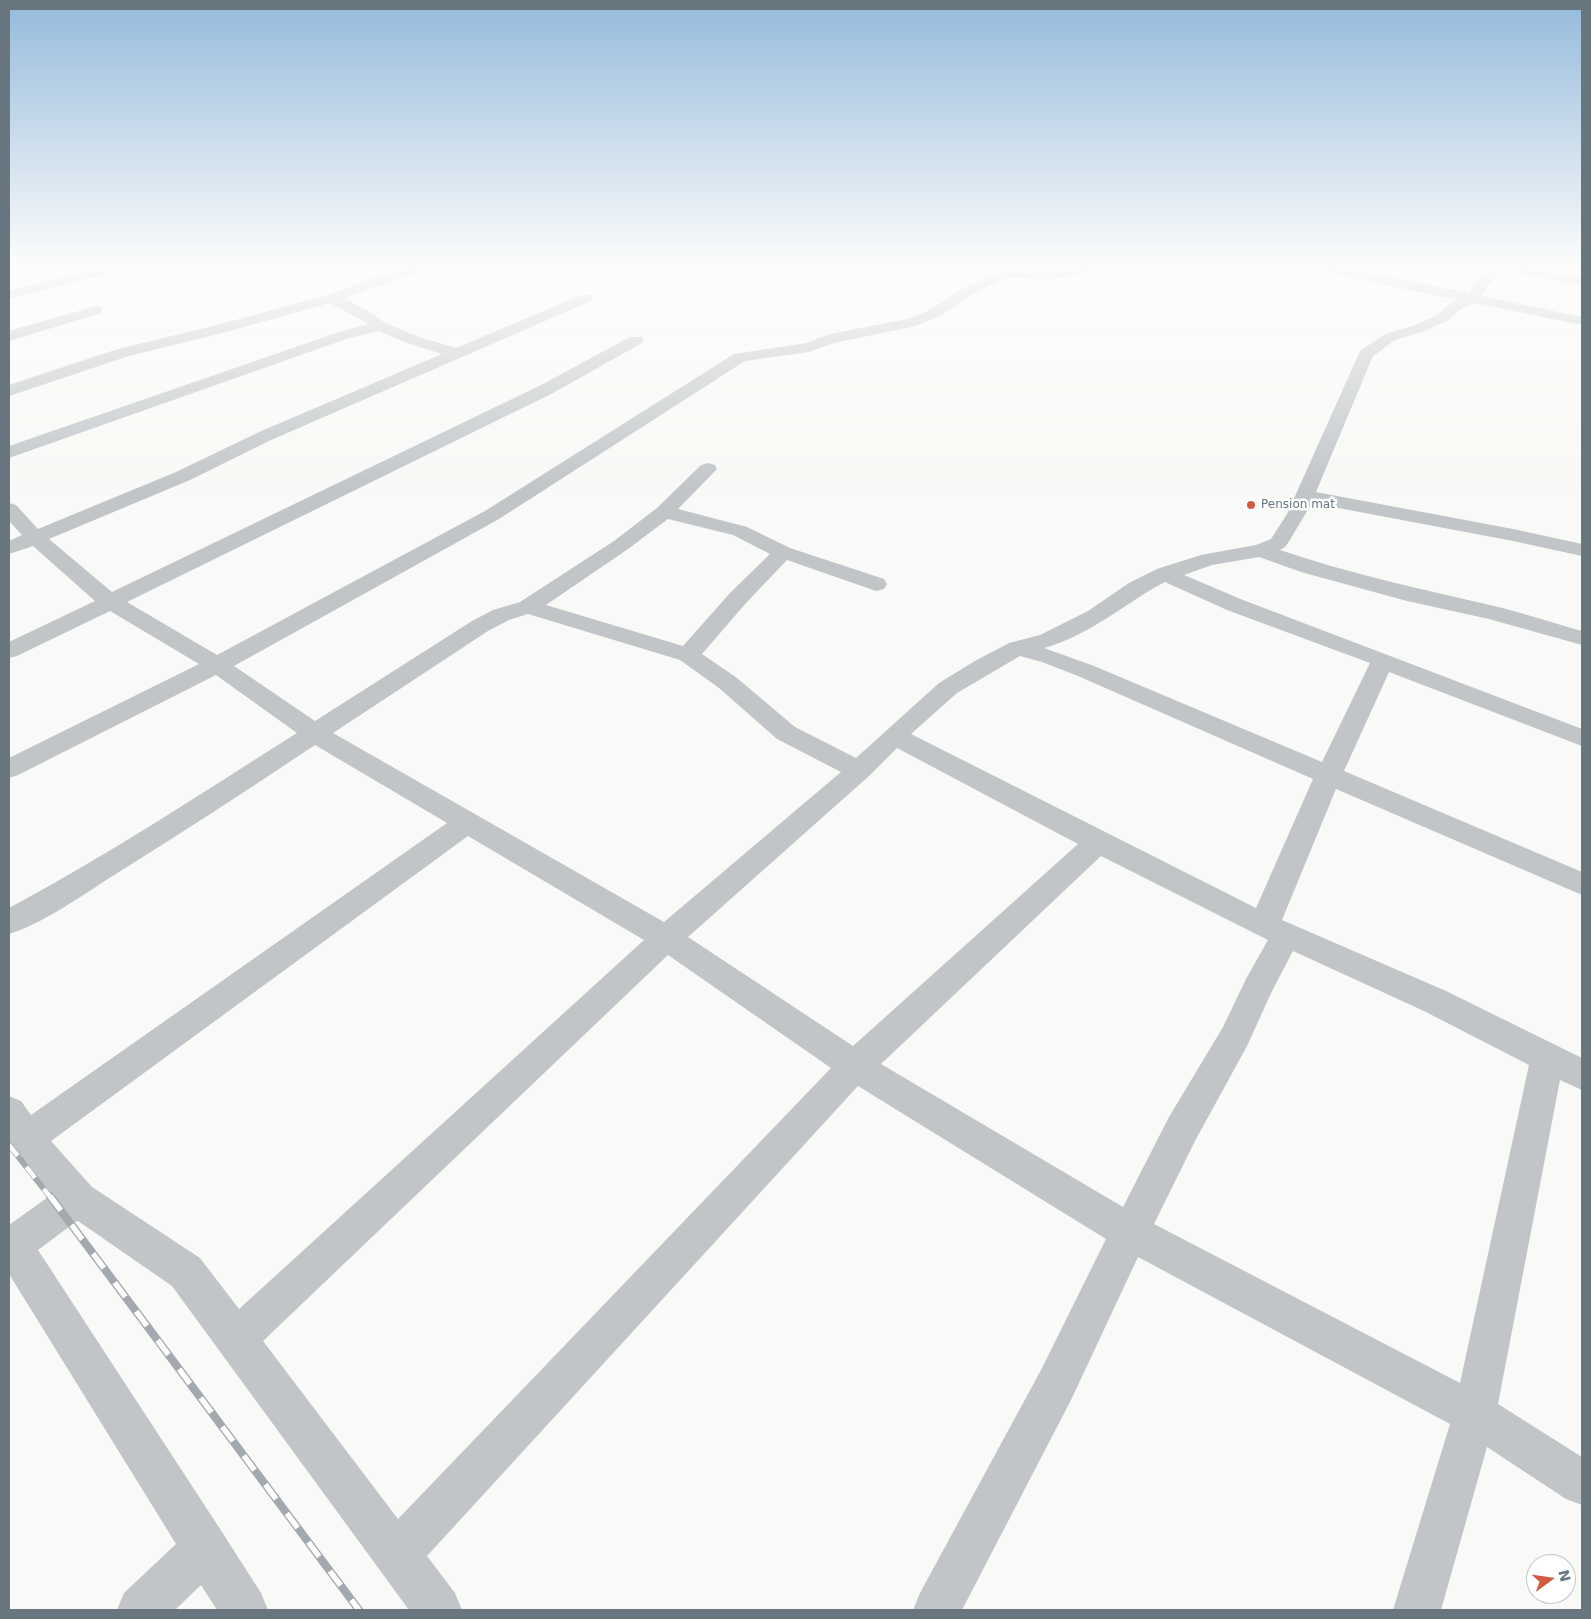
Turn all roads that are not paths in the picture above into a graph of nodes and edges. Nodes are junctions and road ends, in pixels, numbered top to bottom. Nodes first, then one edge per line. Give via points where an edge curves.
1 (185, 338) edge
2 (337, 338) edge
3 (407, 338) edge
4 (492, 338) edge
5 (837, 338) edge
6 (1389, 338) edge
7 (636, 340) dead end
8 (455, 353) junction
9 (9, 391) edge
10 (9, 452) edge
11 (708, 469) dead end
12 (1305, 496) junction
13 (9, 510) edge
14 (664, 512) junction
15 (22, 543) edge
16 (1261, 550) junction
17 (1582, 550) edge
18 (783, 552) junction
19 (1165, 574) junction
20 (876, 584) dead end
21 (109, 601) junction
22 (528, 607) junction
23 (1582, 638) edge
24 (1017, 648) junction
25 (9, 651) edge
26 (688, 655) junction
27 (1383, 660) junction
28 (217, 665) junction
29 (314, 733) junction
30 (894, 736) junction
31 (1582, 738) edge
32 (9, 769) edge
33 (860, 770) junction
34 (1328, 776) junction
35 (468, 822) junction
36 (1098, 842) junction
37 (1582, 884) edge
38 (9, 922) edge
39 (1275, 930) junction
40 (666, 938) junction
41 (1548, 1058) junction
42 (855, 1066) junction
43 (1582, 1076) edge
44 (18, 1125) edge
45 (79, 1200) junction
46 (1130, 1232) junction
47 (11, 1247) edge
48 (236, 1339) junction
49 (1475, 1414) junction
50 (1582, 1483) edge
51 (206, 1548) junction
52 (396, 1555) junction
53 (141, 1610) edge
54 (244, 1610) edge
55 (438, 1610) edge
56 (938, 1610) edge
57 (1417, 1610) edge

1 - 9 street via 124,352
2 - 10 street
3 - 8 street
4 - 8 street
5 - 28 street via 799,350 757,352 740,357 492,515
6 - 12 street via 1366,354
7 - 21 street via 547,390
8 - 15 street via 265,436 183,476
11 - 14 street
12 - 16 street via 1278,543
12 - 17 street via 1491,529
13 - 15 street
14 - 18 street via 740,531
14 - 22 street
15 - 21 street
16 - 19 street via 1208,559
16 - 23 street via 1309,567 1415,596 1493,612
18 - 20 street
18 - 26 street
19 - 24 street via 1096,616 1048,640
19 - 27 street via 1235,605
21 - 25 street
21 - 28 street
22 - 26 street
22 - 29 street via 480,626
24 - 30 street via 948,688
24 - 34 street via 1086,671
26 - 33 street via 728,683 786,733
27 - 31 street
27 - 34 street
28 - 29 street
28 - 32 street
29 - 35 street
29 - 38 street via 181,820
30 - 33 street
30 - 36 street
33 - 40 street
34 - 37 street
34 - 39 street
35 - 40 street
35 - 44 street
36 - 39 street
36 - 42 street
39 - 41 street via 1436,1001
39 - 46 street via 1257,988 1235,1036 1182,1129
40 - 42 street
40 - 48 street
41 - 43 street
41 - 49 street
42 - 46 street
42 - 52 street
44 - 45 street
45 - 47 street
45 - 48 street via 186,1272
46 - 49 street
46 - 56 street via 1056,1385
47 - 51 street
48 - 52 street
49 - 50 street
49 - 57 street
51 - 53 street
51 - 54 street
52 - 55 street

